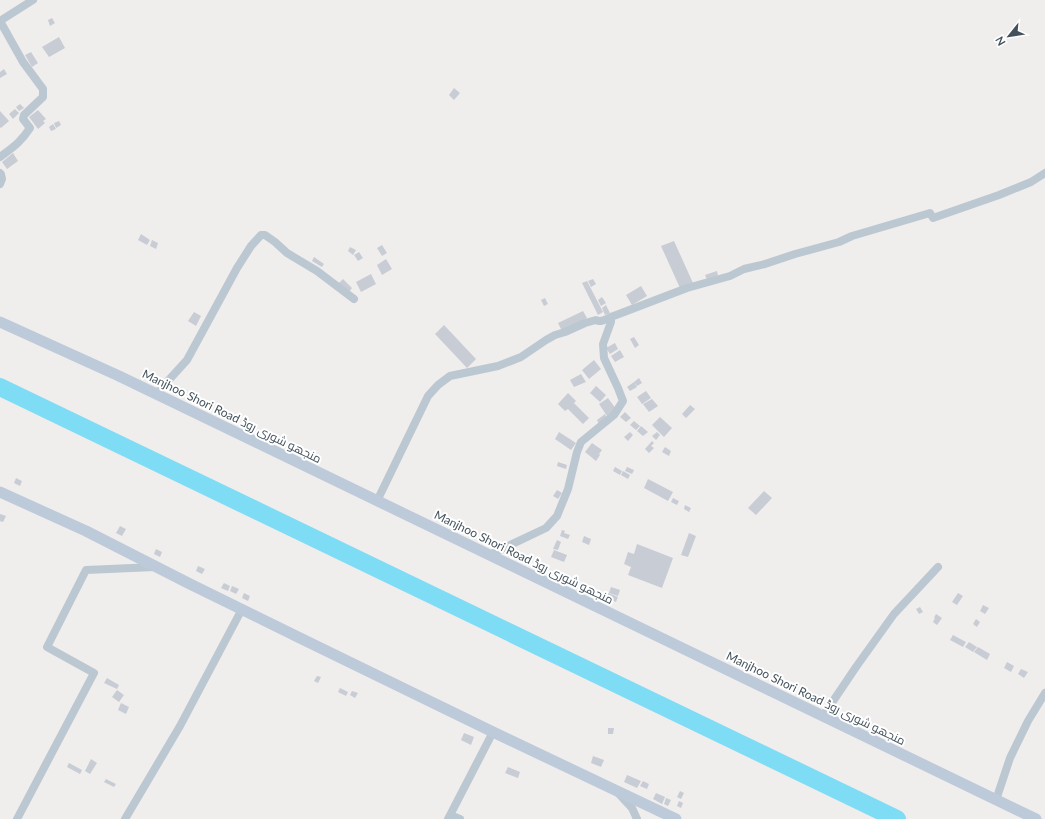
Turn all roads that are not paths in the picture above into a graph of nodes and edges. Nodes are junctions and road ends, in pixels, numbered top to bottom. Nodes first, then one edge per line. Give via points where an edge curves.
1 (33, 0) edge
2 (0, 21) edge
3 (0, 157) edge
4 (0, 173) edge
5 (1045, 173) edge
6 (0, 184) edge
7 (354, 299) dead end
8 (611, 317) junction
9 (0, 322) edge
10 (156, 394) junction
11 (0, 492) edge
12 (377, 501) junction
13 (489, 555) junction
14 (156, 566) junction
15 (938, 567) dead end
16 (242, 609) junction
17 (1045, 693) edge
18 (823, 716) junction
19 (493, 732) junction
20 (618, 792) junction
21 (996, 800) junction
22 (449, 817) edge
23 (18, 819) edge
24 (125, 819) edge
25 (460, 819) edge
26 (637, 819) edge
27 (676, 819) edge
28 (1036, 819) edge

1 - 2 street
2 - 3 street via 23,62 44,88 44,97 24,115 23,119 30,128 16,146
4 - 6 street
5 - 8 street via 1031,182 999,195 933,218 930,213 744,269
7 - 10 street via 265,235 261,235 237,268 187,360
8 - 12 street via 585,323 555,335 521,357 498,366 450,376 438,385 428,396
8 - 13 street via 603,344 604,358 623,401 614,415 581,442 568,489 557,516 546,528
9 - 10 street, Manjhoo Shori Road منجھو شوری روڈ
10 - 12 street, Manjhoo Shori Road منجھو شوری روڈ
11 - 14 street
12 - 13 street, Manjhoo Shori Road منجھو شوری روڈ
13 - 18 street, Manjhoo Shori Road منجھو شوری روڈ
14 - 16 street
14 - 23 street via 86,570 47,647 94,673
15 - 18 street via 894,614
16 - 19 street
16 - 24 street via 180,726
17 - 21 street via 1010,758
18 - 21 street, Manjhoo Shori Road منجھو شوری روڈ
19 - 20 street
19 - 22 street
20 - 26 street via 632,808
20 - 27 street
21 - 28 street, Manjhoo Shori Road منجھو شوری روڈ
22 - 25 street

